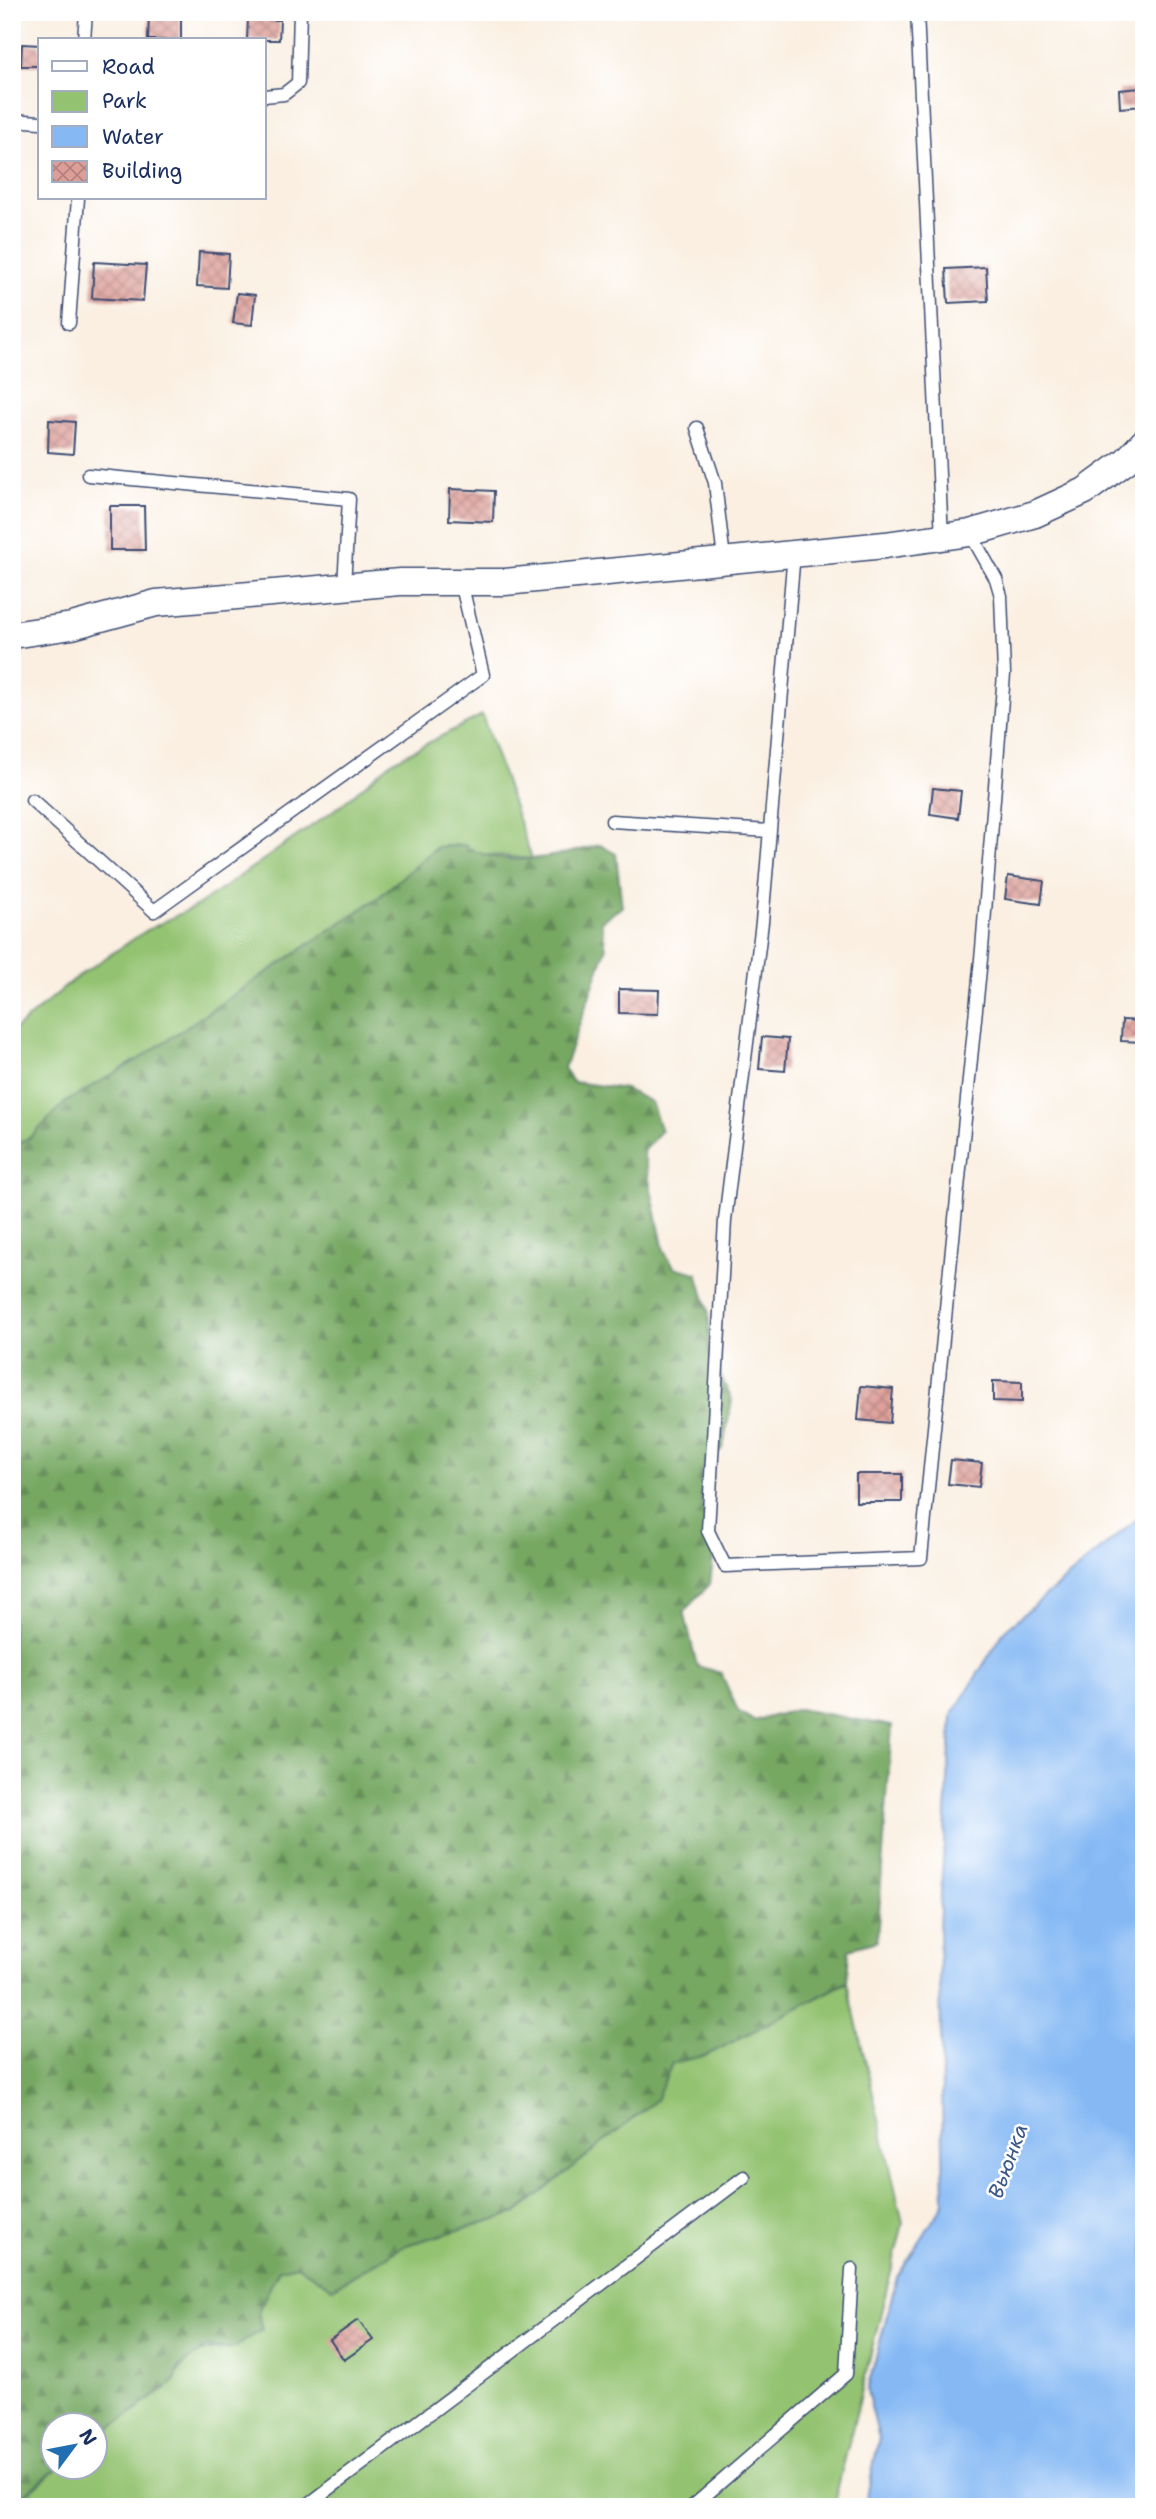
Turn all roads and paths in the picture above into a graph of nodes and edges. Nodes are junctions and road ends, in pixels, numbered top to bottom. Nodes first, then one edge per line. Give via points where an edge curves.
1 (86, 12) edge
2 (300, 12) edge
3 (917, 12) edge
4 (84, 38) edge
5 (266, 96) edge
6 (12, 120) edge
7 (38, 122) edge
8 (78, 200) edge
9 (69, 323) dead end
10 (697, 428) dead end
11 (1140, 452) edge
12 (88, 475) dead end
13 (970, 533) junction
14 (942, 538) junction
15 (794, 553) junction
16 (724, 559) junction
17 (461, 582) junction
18 (344, 586) junction
19 (12, 635) edge
20 (32, 800) dead end
21 (612, 821) dead end
22 (769, 831) junction
23 (744, 2178) dead end
24 (852, 2269) dead end
25 (306, 2507) edge
26 (692, 2507) edge

1 - 4 lane
2 - 5 lane via 298,83 284,94
3 - 14 lane
6 - 7 lane
8 - 9 lane
10 - 16 lane via 715,483
11 - 13 street via 1060,504
12 - 18 lane via 349,499
13 - 14 street
13 - 22 lane via 1001,597 1004,674 981,963 921,1558 725,1566 708,1531 725,1220 751,1024
14 - 15 street
15 - 16 street
15 - 22 lane
16 - 17 street via 505,582
17 - 18 street
17 - 20 lane via 483,675 155,911
18 - 19 street via 156,603 72,626
21 - 22 lane
23 - 25 lane
24 - 26 lane via 846,2374

